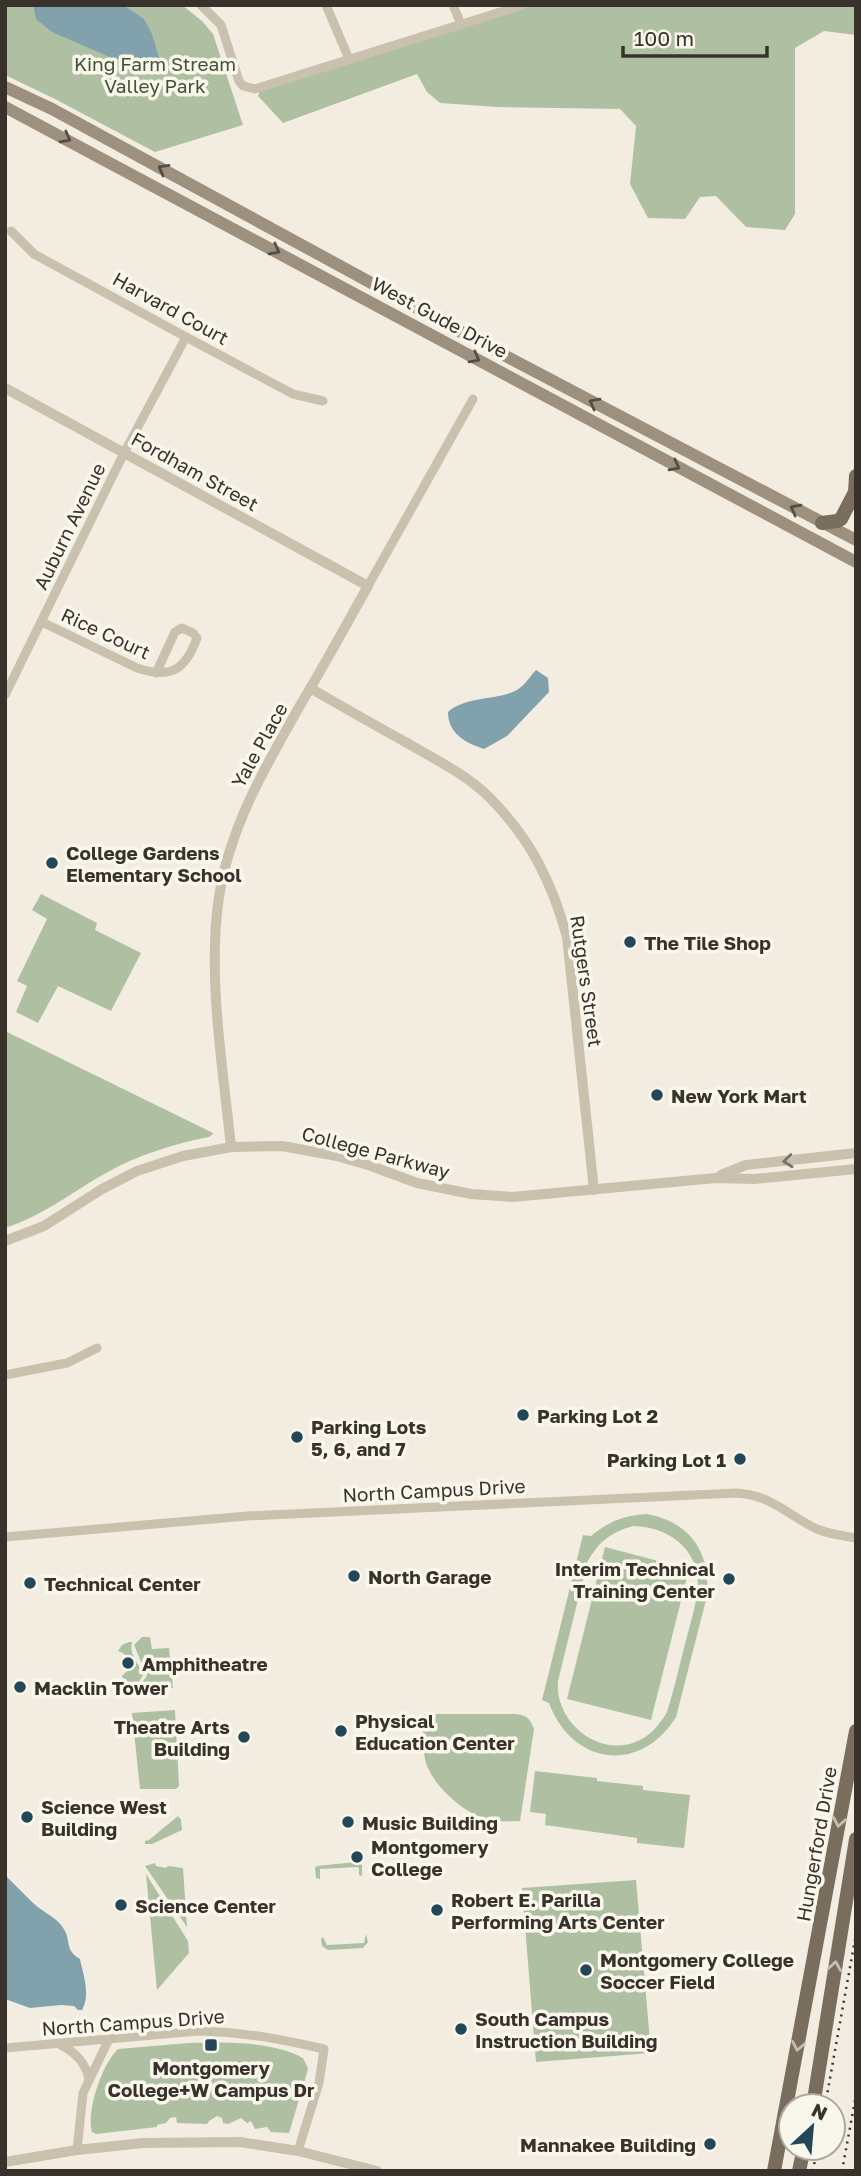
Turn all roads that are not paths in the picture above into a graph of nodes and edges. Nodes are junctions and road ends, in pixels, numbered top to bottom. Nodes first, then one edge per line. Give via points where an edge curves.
1 (201, 5) edge
2 (326, 5) edge
3 (453, 5) edge
4 (523, 5) edge
5 (461, 24) junction
6 (349, 59) junction
7 (5, 87) edge
8 (5, 107) edge
9 (11, 231) dead end
10 (186, 337) junction
11 (5, 388) edge
12 (473, 399) dead end
13 (323, 401) dead end
14 (124, 453) junction
15 (856, 476) edge
16 (821, 523) junction
17 (856, 540) edge
18 (856, 562) edge
19 (368, 586) junction
20 (42, 622) junction
21 (156, 673) junction
22 (310, 688) junction
23 (5, 695) edge
24 (231, 1147) junction
25 (856, 1153) edge
26 (856, 1169) edge
27 (716, 1178) junction
28 (594, 1190) junction
29 (5, 1241) edge
30 (97, 1348) dead end
31 (5, 1375) edge
32 (5, 1536) edge
33 (856, 1538) edge
34 (856, 1731) edge
35 (856, 1839) edge
36 (827, 1891) junction
37 (846, 1894) junction
38 (109, 2039) junction
39 (60, 2044) junction
40 (5, 2048) edge
41 (89, 2080) junction
42 (815, 2092) edge
43 (77, 2150) junction
44 (299, 2151) junction
45 (5, 2162) edge
46 (377, 2171) edge
47 (774, 2171) edge

1 - 6 street via 221,25 239,81 249,89
2 - 6 street
3 - 5 street
4 - 5 street
5 - 6 street
16 -> 7 main road, West Gude Drive via 52,108
8 -> 18 main road, West Gude Drive
9 - 10 street, Harvard Court via 34,254
10 - 13 street, Harvard Court via 293,394
10 - 14 street, Auburn Avenue
11 - 14 street, Fordham Street
12 - 19 street, Yale Place
14 - 19 street, Fordham Street
14 - 20 street, Auburn Avenue
15 - 16 main road via 855,492 841,519
16 - 17 main road, West Gude Drive
19 - 22 street, Yale Place
20 - 21 street, Rice Court
20 - 23 street, Auburn Avenue
21 - 21 street, Rice Court via 175,671 185,664 197,638 194,633 182,628 175,632
22 - 24 street, Yale Place via 244,809 219,897 215,983
22 - 28 street, Rutgers Street via 472,783 524,837 537,859 557,901 567,937
24 - 28 street, College Parkway via 282,1146 337,1156 417,1183 471,1194 512,1197
24 - 29 street, College Parkway via 137,1171 44,1226
25 -> 27 street, College Parkway via 746,1165
26 - 27 street, College Parkway
27 - 28 street, College Parkway
30 - 31 street via 67,1363
32 - 33 street, North Campus Drive via 247,1516 750,1493 818,1529
34 -> 36 main road, Hungerford Drive
35 - 37 main road, Hungerford Drive
36 - 37 main road
36 -> 47 main road, Hungerford Drive
42 -> 37 main road, Hungerford Drive
38 - 39 street, North Campus Drive
38 - 41 street
38 - 44 street, North Campus Drive via 227,2031 324,2049
39 - 40 street, North Campus Drive
39 - 41 street via 84,2063
41 - 43 street via 80,2107
43 - 44 street via 143,2143 240,2142
43 - 45 street
44 - 46 street

